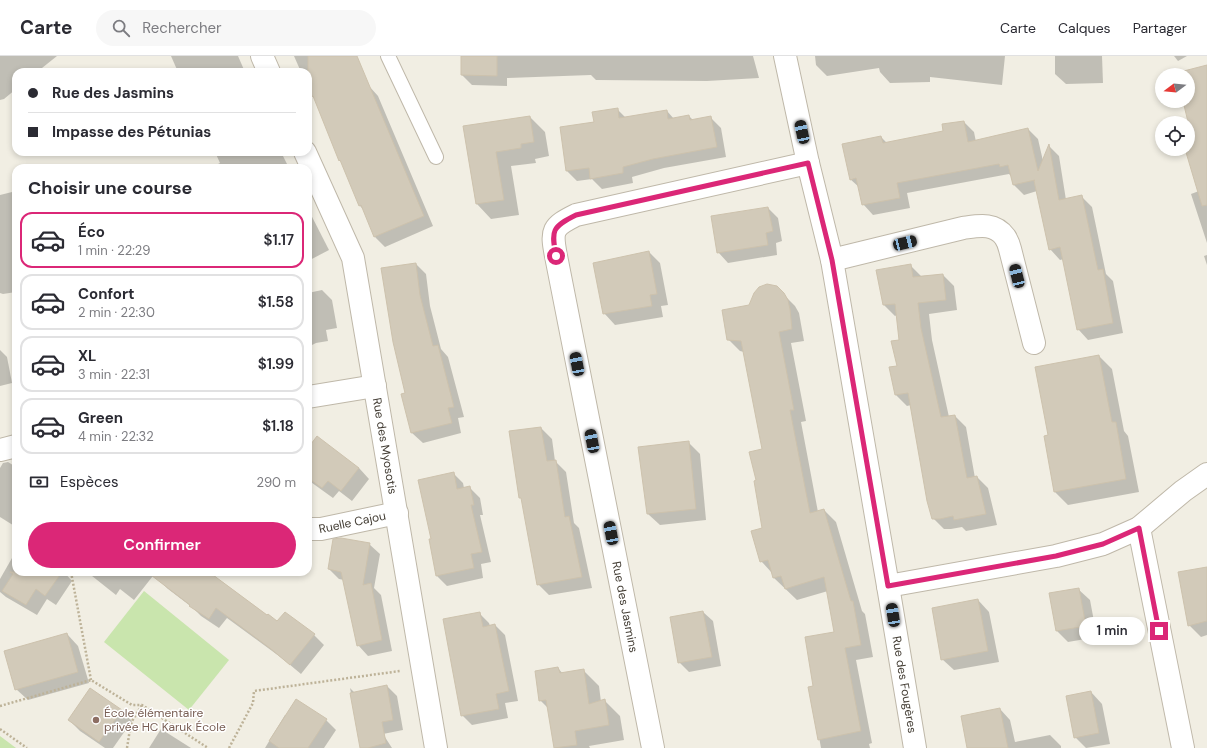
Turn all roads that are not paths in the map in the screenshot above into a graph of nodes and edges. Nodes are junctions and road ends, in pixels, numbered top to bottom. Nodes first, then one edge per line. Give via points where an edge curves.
1 (262, 56) edge
2 (388, 56) edge
3 (785, 56) edge
4 (267, 68) edge
5 (436, 157) dead end
6 (808, 163) junction
7 (312, 167) edge
8 (832, 260) junction
9 (1034, 343) dead end
10 (375, 386) junction
11 (312, 395) edge
12 (12, 447) edge
13 (0, 450) edge
14 (1207, 474) edge
15 (397, 513) junction
16 (1139, 528) junction
17 (312, 529) edge
18 (888, 586) junction
19 (436, 748) edge
20 (653, 748) edge
21 (915, 748) edge
22 (1182, 748) edge

1 - 4 street
2 - 5 lane
3 - 6 street, Rue des Fougères
6 - 8 street, Rue des Fougères
6 - 20 street, Rue des Jasmins via 576,215 560,223 554,231 553,242
7 - 10 street, Rue des Myosotis via 353,258
8 - 9 street via 963,228 995,228 1005,237 1010,249
8 - 18 street, Rue des Fougères
10 - 11 street
10 - 15 street, Rue des Myosotis
12 - 13 street
14 - 16 street
15 - 17 street, Ruelle Cajou
15 - 19 street, Rue des Myosotis
16 - 18 street via 1103,544 1056,556
16 - 22 street
18 - 21 street, Rue des Fougères

